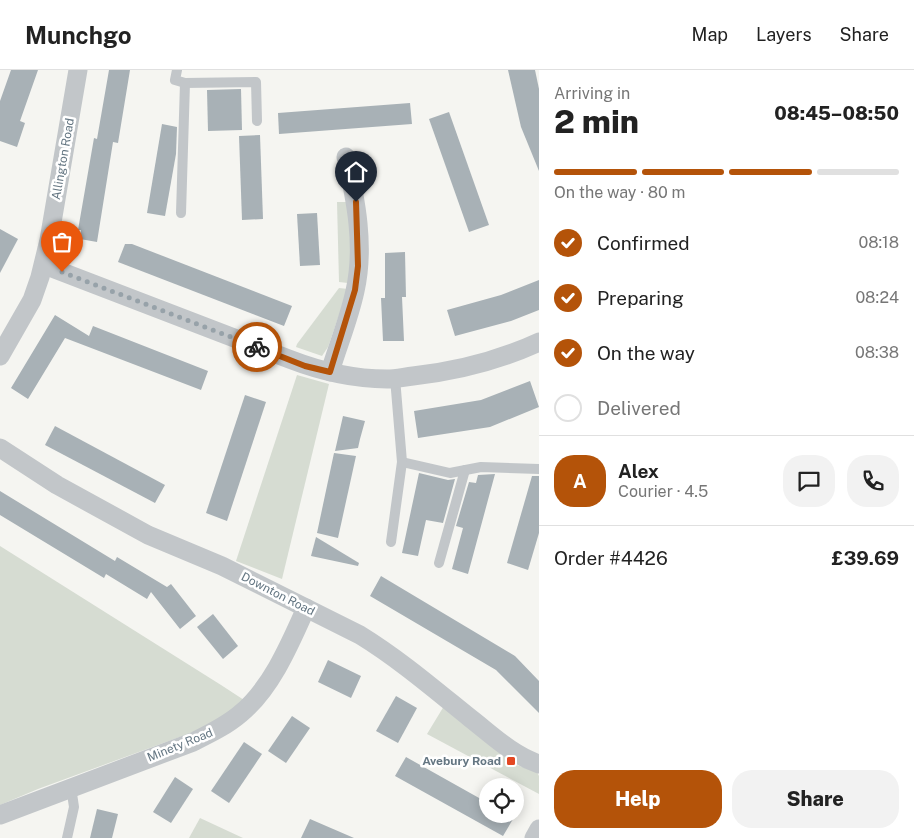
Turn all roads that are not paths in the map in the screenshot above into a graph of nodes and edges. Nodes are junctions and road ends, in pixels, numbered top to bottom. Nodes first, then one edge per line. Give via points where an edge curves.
1 (78, 70) edge
2 (177, 70) edge
3 (185, 83) junction
4 (257, 121) dead end
5 (346, 158) dead end
6 (181, 213) dead end
7 (44, 265) junction
8 (539, 342) edge
9 (0, 356) edge
10 (330, 372) junction
11 (394, 378) junction
12 (0, 448) edge
13 (402, 462) junction
14 (539, 469) edge
15 (465, 470) junction
16 (391, 542) dead end
17 (440, 563) dead end
18 (306, 608) junction
19 (539, 764) edge
20 (71, 787) junction
21 (0, 815) edge
22 (539, 829) edge
23 (67, 838) edge
24 (534, 838) edge

1 - 7 street, Allington Road
2 - 3 lane via 175,80
3 - 4 lane via 256,82
3 - 6 lane
5 - 10 street via 356,202 358,266 355,290
7 - 9 street, Allington Road via 32,300
7 - 10 street via 305,366
8 - 11 street via 479,365
10 - 11 street
11 - 13 lane
12 - 18 street, Downton Road via 57,485 148,535 222,566
13 - 15 lane via 450,473
13 - 16 lane
14 - 15 lane via 481,467
15 - 17 lane
18 - 19 street, Downton Road via 379,647 507,748 525,760
18 - 20 street, Minety Road via 275,670 240,714 193,742
20 - 21 street, Minety Road
20 - 23 lane via 74,807
22 - 24 street

